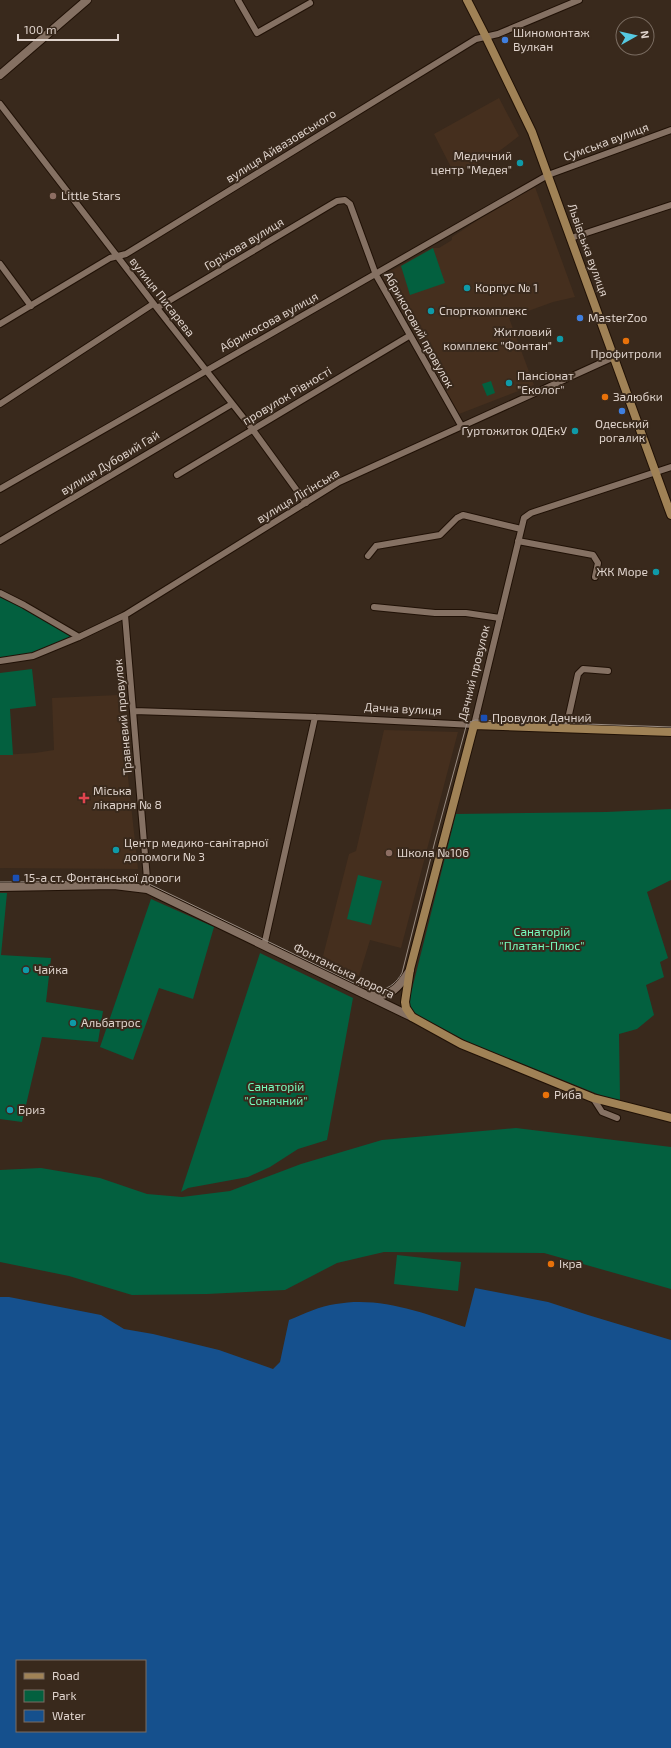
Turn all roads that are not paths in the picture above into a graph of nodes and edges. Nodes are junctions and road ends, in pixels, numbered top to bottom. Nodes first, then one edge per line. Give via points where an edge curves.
1 (87, 0) edge
2 (238, 0) edge
3 (467, 0) edge
4 (579, 0) edge
5 (310, 3) dead end
6 (486, 37) junction
7 (0, 75) edge
8 (0, 104) edge
9 (671, 130) edge
10 (548, 176) junction
11 (343, 200) joint
12 (671, 205) edge
13 (571, 238) junction
14 (116, 256) junction
15 (0, 264) edge
16 (376, 275) junction
17 (31, 306) junction
18 (155, 306) junction
19 (0, 324) edge
20 (409, 336) junction
21 (614, 357) junction
22 (206, 370) junction
23 (0, 404) edge
24 (232, 404) junction
25 (462, 427) junction
26 (252, 430) junction
27 (671, 467) edge
28 (656, 471) junction
29 (177, 475) dead end
30 (0, 489) edge
31 (306, 504) junction
32 (671, 515) edge
33 (521, 529) junction
34 (0, 541) edge
35 (518, 541) junction
36 (368, 556) dead end
37 (595, 577) dead end
38 (0, 593) edge
39 (374, 607) dead end
40 (125, 615) junction
41 (500, 618) junction
42 (79, 637) junction
43 (0, 661) edge
44 (608, 671) dead end
45 (134, 712) junction
46 (315, 717) junction
47 (474, 724) junction
48 (566, 728) junction
49 (671, 732) edge
50 (0, 887) edge
51 (147, 888) junction
52 (264, 946) junction
53 (410, 968) junction
54 (364, 994) junction
55 (412, 1017) junction
56 (593, 1098) junction
57 (617, 1118) dead end
58 (671, 1118) edge

1 - 7 street
2 - 5 street via 257,33
3 - 6 main road, Львівська вулиця
4 - 6 street, вулиця Айвазовського
6 - 10 main road, Львівська вулиця via 532,132
6 - 14 street, вулиця Айвазовського via 476,39 126,254
8 - 14 street, вулиця Писарева
9 - 10 street, Сумська вулиця
10 - 13 main road, Львівська вулиця
10 - 16 street, Абрикосова вулиця
11 - 16 street, Абрикосовий провулок via 350,204
11 - 18 street, Горіхова вулиця via 330,205
12 - 13 street
13 - 21 main road, Львівська вулиця
14 - 17 street, вулиця Айвазовського
14 - 18 street, вулиця Писарева
15 - 17 street
16 - 20 street, Абрикосовий провулок
16 - 22 street, Абрикосова вулиця
17 - 19 street, вулиця Айвазовського
18 - 22 street, вулиця Писарева
18 - 23 street, Горіхова вулиця
20 - 25 street, Абрикосовий провулок
20 - 26 street, провулок Рівності
21 - 25 street, вулиця Лігінська
21 - 28 main road, Львівська вулиця
22 - 24 street, вулиця Писарева
22 - 30 street, Абрикосова вулиця
24 - 26 street, вулиця Писарева
24 - 34 street, вулиця Дубовий Гай
25 - 31 street, вулиця Лігінська via 339,482
26 - 29 street, провулок Рівності
26 - 31 street, вулиця Писарева
27 - 28 street, Дачний провулок
28 - 32 main road, Львівська вулиця
28 - 33 street, Дачний провулок via 528,514
31 - 40 street, вулиця Лігінська
33 - 35 street, Дачний провулок
33 - 36 street via 463,515 456,518 440,535 376,546
35 - 37 street via 593,555 598,563
35 - 41 street, Дачний провулок
38 - 42 street
39 - 41 street
40 - 42 street, вулиця Лігінська
40 - 45 street, Травневий провулок
41 - 47 street, Дачний провулок
42 - 43 street, вулиця Лігінська via 33,656
44 - 48 street via 583,669 578,674
45 - 46 street, Дачна вулиця
45 - 51 street, Травневий провулок
46 - 47 street, Дачна вулиця
46 - 52 street
47 - 48 main road, Дачна вулиця
47 - 53 main road, Дачний провулок
48 - 49 main road, Дачна вулиця
50 - 51 street, Фонтанська дорога via 114,885
51 - 52 street, Фонтанська дорога
52 - 54 street, Фонтанська дорога
53 - 54 street, Дачний провулок via 401,984 389,993 376,996
53 - 55 main road, Дачний провулок via 405,1002
54 - 55 street, Фонтанська дорога
55 - 56 main road, Фонтанська дорога via 461,1044
56 - 57 street via 602,1112
56 - 58 main road, Фонтанська дорога

